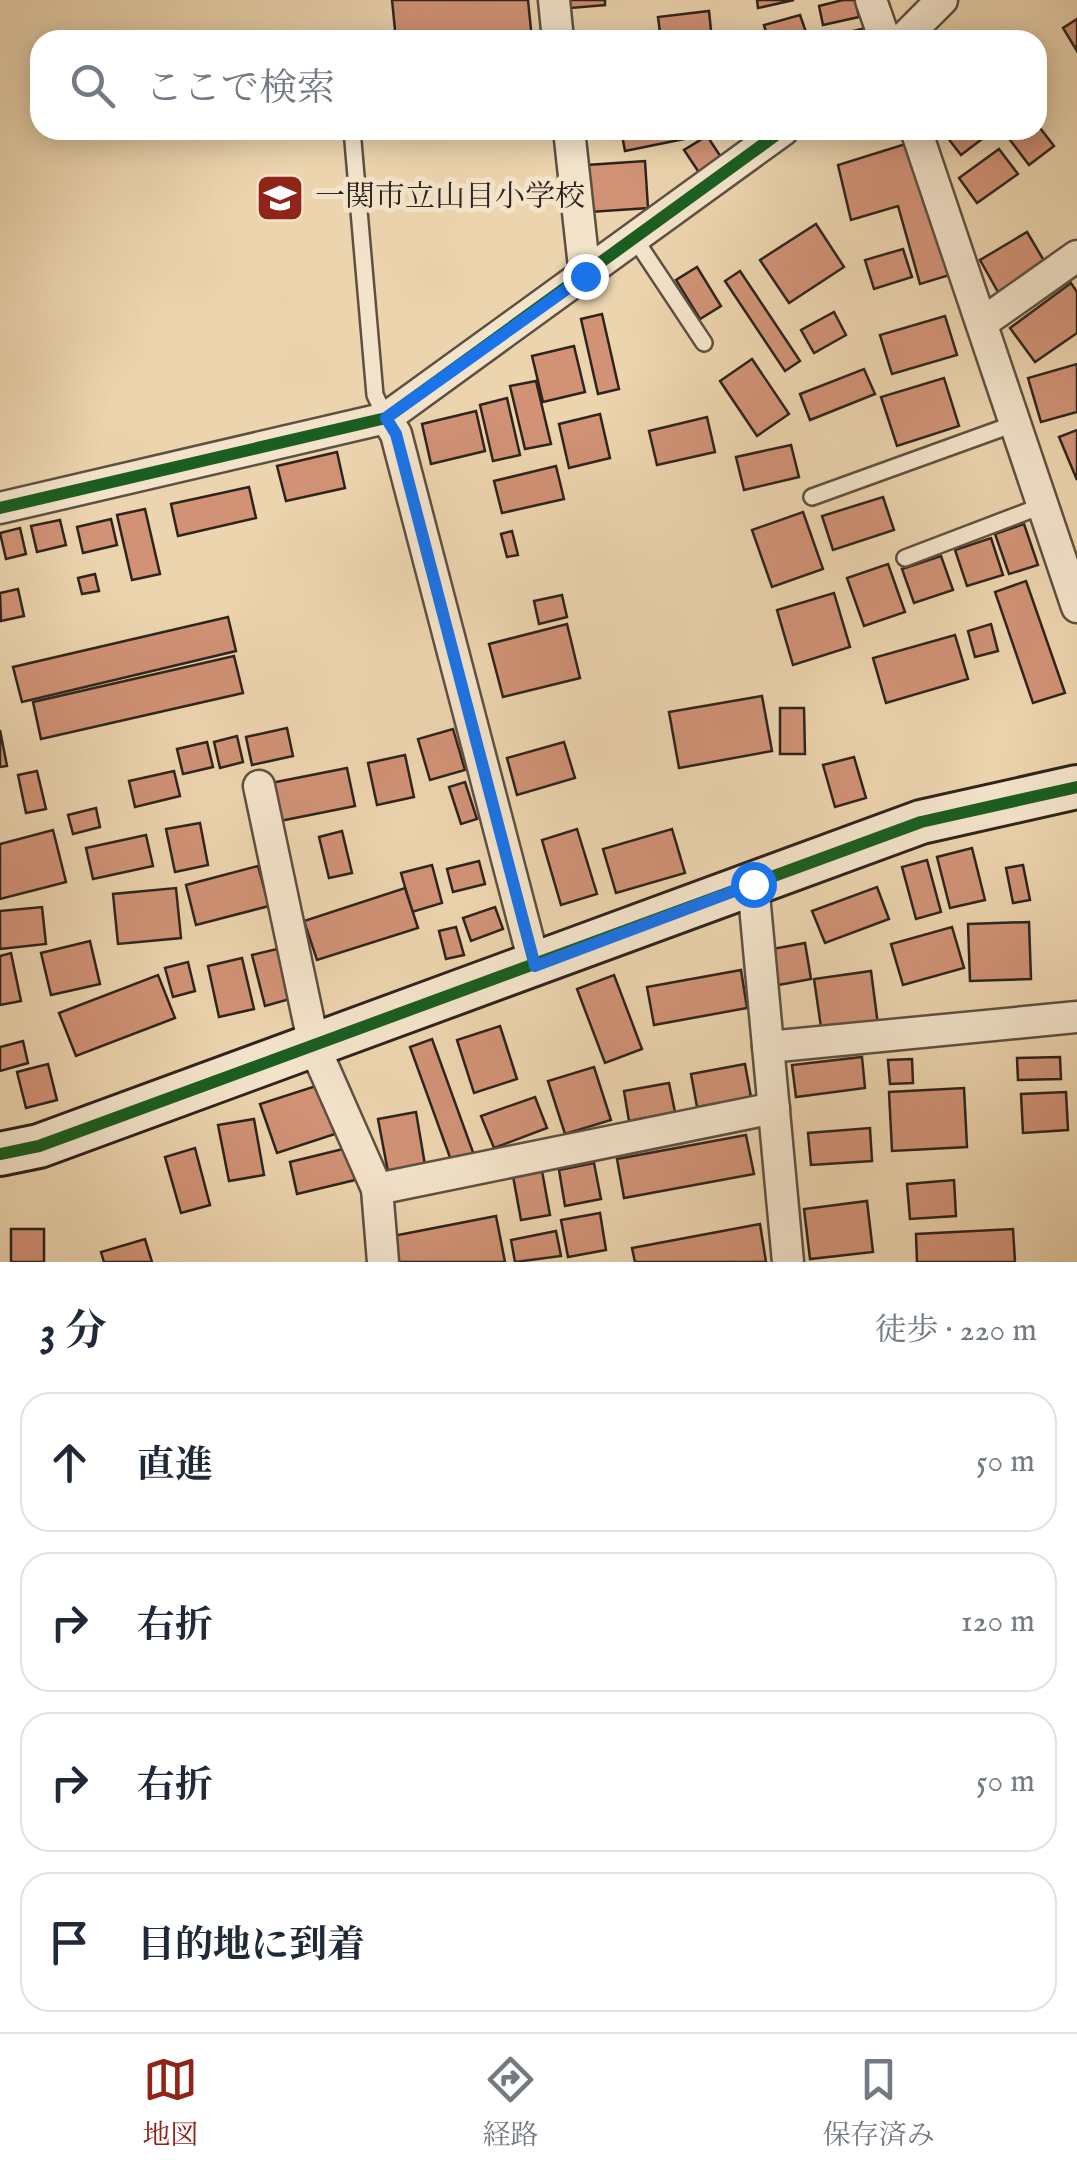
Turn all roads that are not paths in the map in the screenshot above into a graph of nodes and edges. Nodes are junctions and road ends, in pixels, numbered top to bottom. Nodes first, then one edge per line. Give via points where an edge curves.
1 (554, 0) edge
2 (871, 0) edge
3 (942, 0) edge
4 (557, 30) edge
5 (882, 30) edge
6 (912, 30) edge
7 (353, 140) edge
8 (569, 140) edge
9 (770, 140) edge
10 (919, 140) edge
11 (635, 239) junction
12 (1077, 256) edge
13 (585, 276) junction
14 (982, 324) junction
15 (704, 343) dead end
16 (386, 418) junction
17 (1014, 424) junction
18 (812, 497) dead end
19 (1044, 506) junction
20 (0, 508) edge
21 (1067, 540) edge
22 (905, 558) dead end
23 (1077, 607) edge
24 (259, 786) dead end
25 (1077, 787) edge
26 (753, 884) junction
27 (535, 966) junction
28 (1077, 1017) edge
29 (314, 1046) junction
30 (768, 1047) junction
31 (774, 1108) junction
32 (0, 1154) edge
33 (378, 1189) junction
34 (383, 1262) edge
35 (788, 1262) edge

1 - 4 street
2 - 5 street
3 - 6 street
7 - 16 lane via 375,395
8 - 13 street
9 - 11 street
10 - 14 street
11 - 13 street
11 - 15 lane
12 - 14 street
13 - 16 street
14 - 17 street
16 - 20 street
16 - 27 street via 396,434
17 - 18 lane
17 - 19 street
19 - 21 street
19 - 22 lane
21 - 23 street
24 - 29 street
25 - 26 street via 921,822
26 - 27 street
26 - 30 street
27 - 29 street
28 - 30 street
29 - 32 street via 40,1146
29 - 33 street
30 - 31 street
31 - 33 street
31 - 35 street
33 - 34 street

